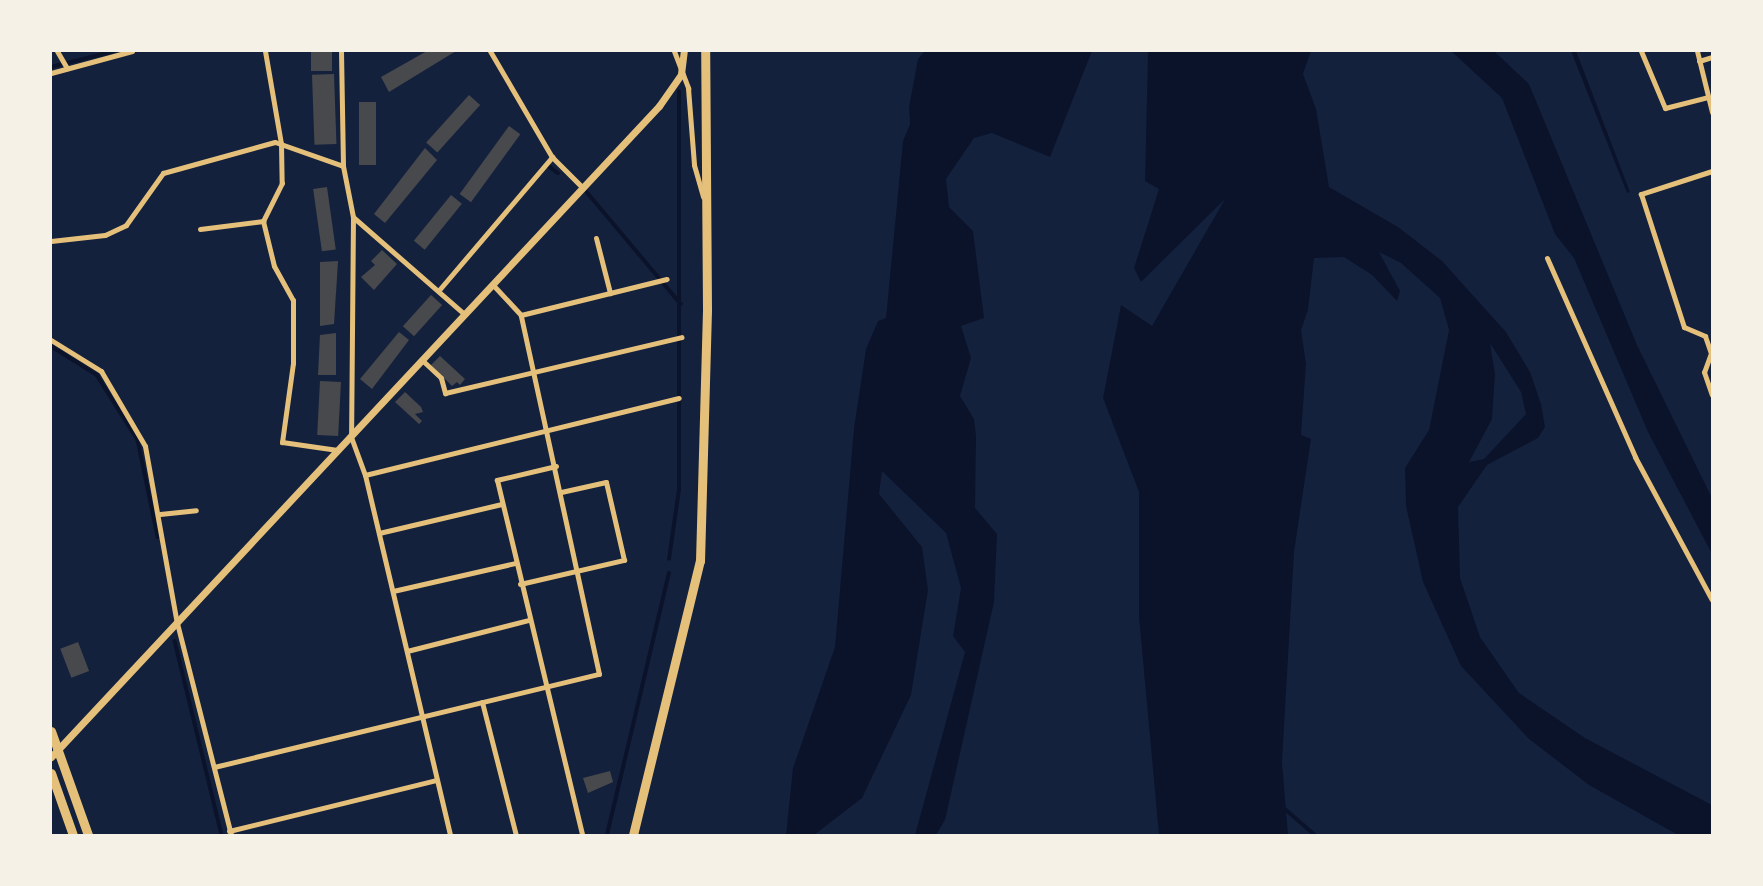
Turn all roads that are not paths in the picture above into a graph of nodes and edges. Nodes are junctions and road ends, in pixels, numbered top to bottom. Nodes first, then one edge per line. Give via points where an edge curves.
1 (58, 51) edge
2 (132, 51) edge
3 (265, 51) edge
4 (341, 51) edge
5 (490, 51) edge
6 (674, 51) edge
7 (684, 51) edge
8 (705, 51) edge
9 (1642, 51) edge
10 (1697, 51) edge
11 (1712, 57) edge
12 (1699, 61) junction
13 (67, 68) junction
14 (51, 73) edge
15 (681, 74) junction
16 (1708, 97) junction
17 (1712, 112) edge
18 (281, 144) junction
19 (552, 157) junction
20 (343, 166) junction
21 (1712, 171) edge
22 (583, 188) junction
23 (707, 212) junction
24 (353, 217) junction
25 (263, 221) junction
26 (200, 229) dead end
27 (596, 238) dead end
28 (51, 241) edge
29 (1547, 258) dead end
30 (667, 279) dead end
31 (493, 285) junction
32 (439, 290) junction
33 (610, 293) junction
34 (464, 314) junction
35 (521, 315) junction
36 (681, 337) dead end
37 (51, 340) edge
38 (422, 360) junction
39 (533, 371) junction
40 (1712, 395) edge
41 (679, 398) dead end
42 (548, 430) junction
43 (351, 437) junction
44 (337, 450) junction
45 (556, 466) junction
46 (365, 475) junction
47 (562, 492) junction
48 (502, 504) junction
49 (196, 510) dead end
50 (160, 514) junction
51 (379, 533) junction
52 (515, 563) junction
53 (579, 572) junction
54 (520, 584) junction
55 (393, 592) junction
56 (1712, 600) edge
57 (528, 620) junction
58 (177, 623) junction
59 (407, 651) junction
60 (546, 688) junction
61 (482, 702) junction
62 (422, 717) junction
63 (51, 731) edge
64 (54, 753) edge
65 (214, 767) junction
66 (51, 773) edge
67 (436, 780) junction
68 (230, 833) edge
69 (73, 835) edge
70 (88, 835) edge
71 (450, 835) edge
72 (516, 835) edge
73 (582, 835) edge
74 (633, 835) edge

1 - 13 street
2 - 13 street
3 - 18 street
4 - 20 street
5 - 19 street
6 - 15 street
7 - 15 street
8 - 23 main road
9 - 16 street via 1665,108
10 - 12 street
11 - 12 street
12 - 16 street
13 - 14 street
15 - 22 street via 659,106
15 - 23 street via 688,88 694,164
16 - 17 street
18 - 20 street
18 - 25 street via 282,183
18 - 28 street via 163,173 126,225 105,235
19 - 22 street
19 - 32 street
20 - 24 street
21 - 40 street via 1641,194 1684,327 1706,336 1711,353 1704,372
22 - 31 street
23 - 74 main road via 700,561 689,621
24 - 32 street
24 - 43 street
25 - 26 street
25 - 44 street via 274,266 293,300 293,363 282,442
27 - 33 street
29 - 56 street via 1635,457
30 - 33 street
31 - 34 street
31 - 35 street
32 - 34 street
33 - 35 street
34 - 38 street
35 - 39 street
36 - 39 street
37 - 50 street via 101,371 138,428
38 - 39 street via 441,378 445,393
38 - 43 street
39 - 42 street
41 - 42 street
42 - 45 street
42 - 46 street
43 - 44 street
43 - 46 street
44 - 58 street
45 - 47 street
45 - 48 street via 497,480
46 - 51 street
47 - 53 street
47 - 53 street via 606,482 624,560
48 - 51 street
48 - 52 street
49 - 50 street
50 - 58 street
51 - 55 street
52 - 54 street
52 - 55 street
53 - 54 street
53 - 60 street via 599,674
54 - 57 street
55 - 59 street
57 - 59 street
57 - 60 street
58 - 64 street
58 - 65 street
59 - 62 street
60 - 61 street
60 - 73 street
61 - 62 street
61 - 72 street
62 - 65 street
62 - 67 street
63 - 64 main road
64 - 70 main road
65 - 68 street
66 - 69 main road
67 - 68 street
67 - 71 street

